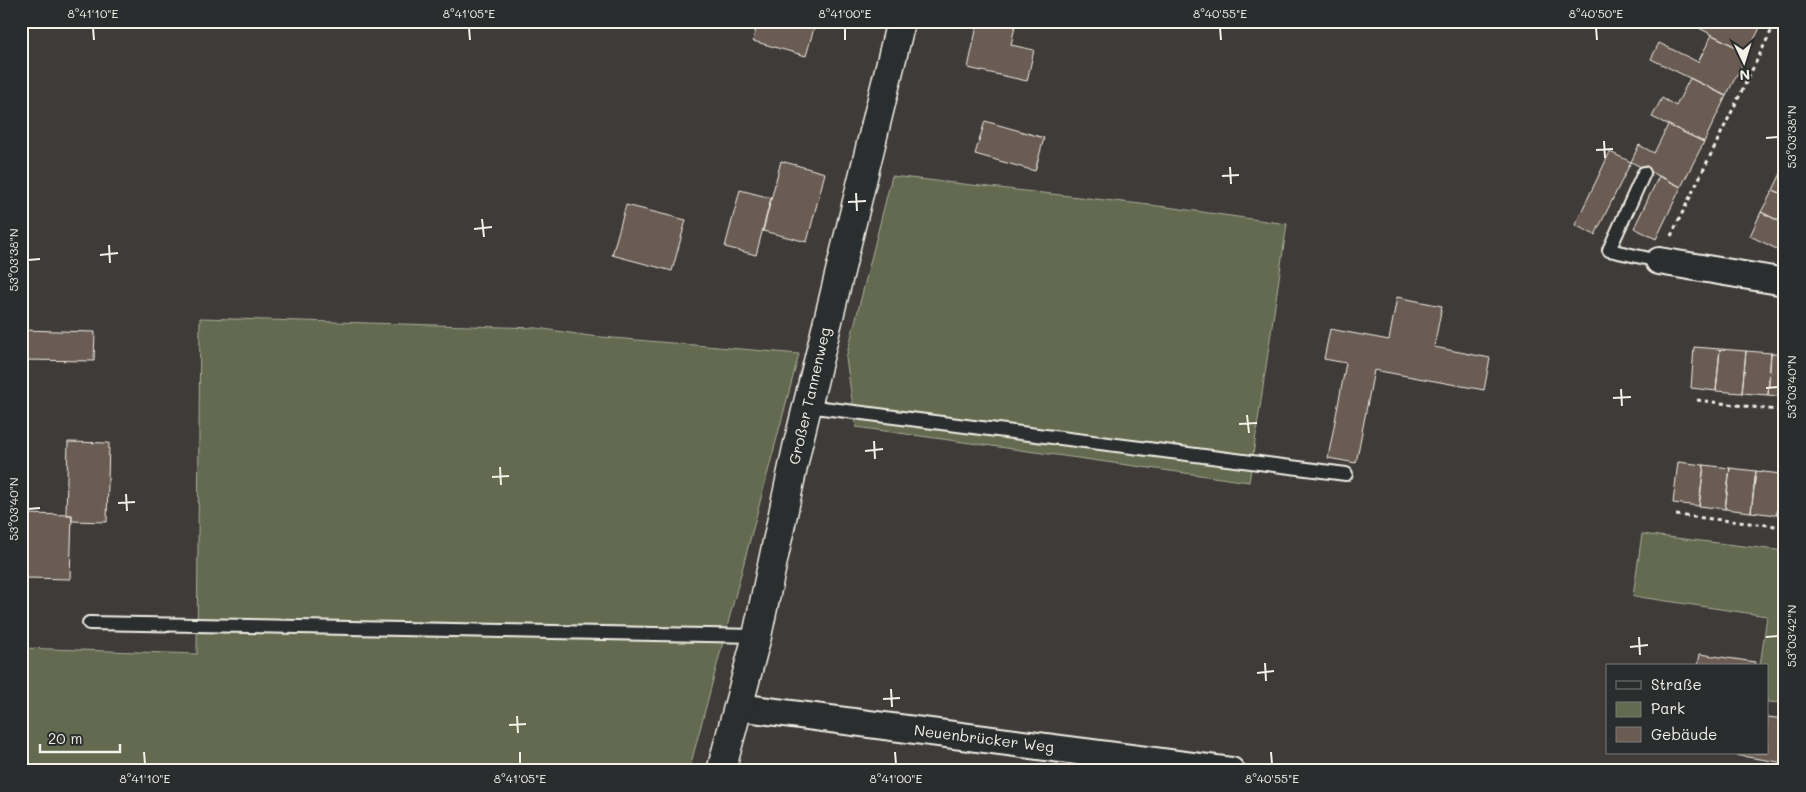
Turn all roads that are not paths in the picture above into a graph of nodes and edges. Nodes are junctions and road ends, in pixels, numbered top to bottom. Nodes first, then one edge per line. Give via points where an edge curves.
1 (901, 21) edge
2 (1644, 172) dead end
3 (1659, 261) joint
4 (1785, 282) edge
5 (807, 406) junction
6 (1346, 474) dead end
7 (89, 623) dead end
8 (757, 636) junction
9 (738, 707) junction
10 (721, 771) edge
11 (1231, 771) edge

1 - 5 street, Großer Tannenweg
2 - 3 lane via 1609,250
3 - 4 street
5 - 6 lane
5 - 8 street, Großer Tannenweg
7 - 8 lane
8 - 9 street, Großer Tannenweg
9 - 10 street, Großer Tannenweg
9 - 11 street, Neuenbrücker Weg

